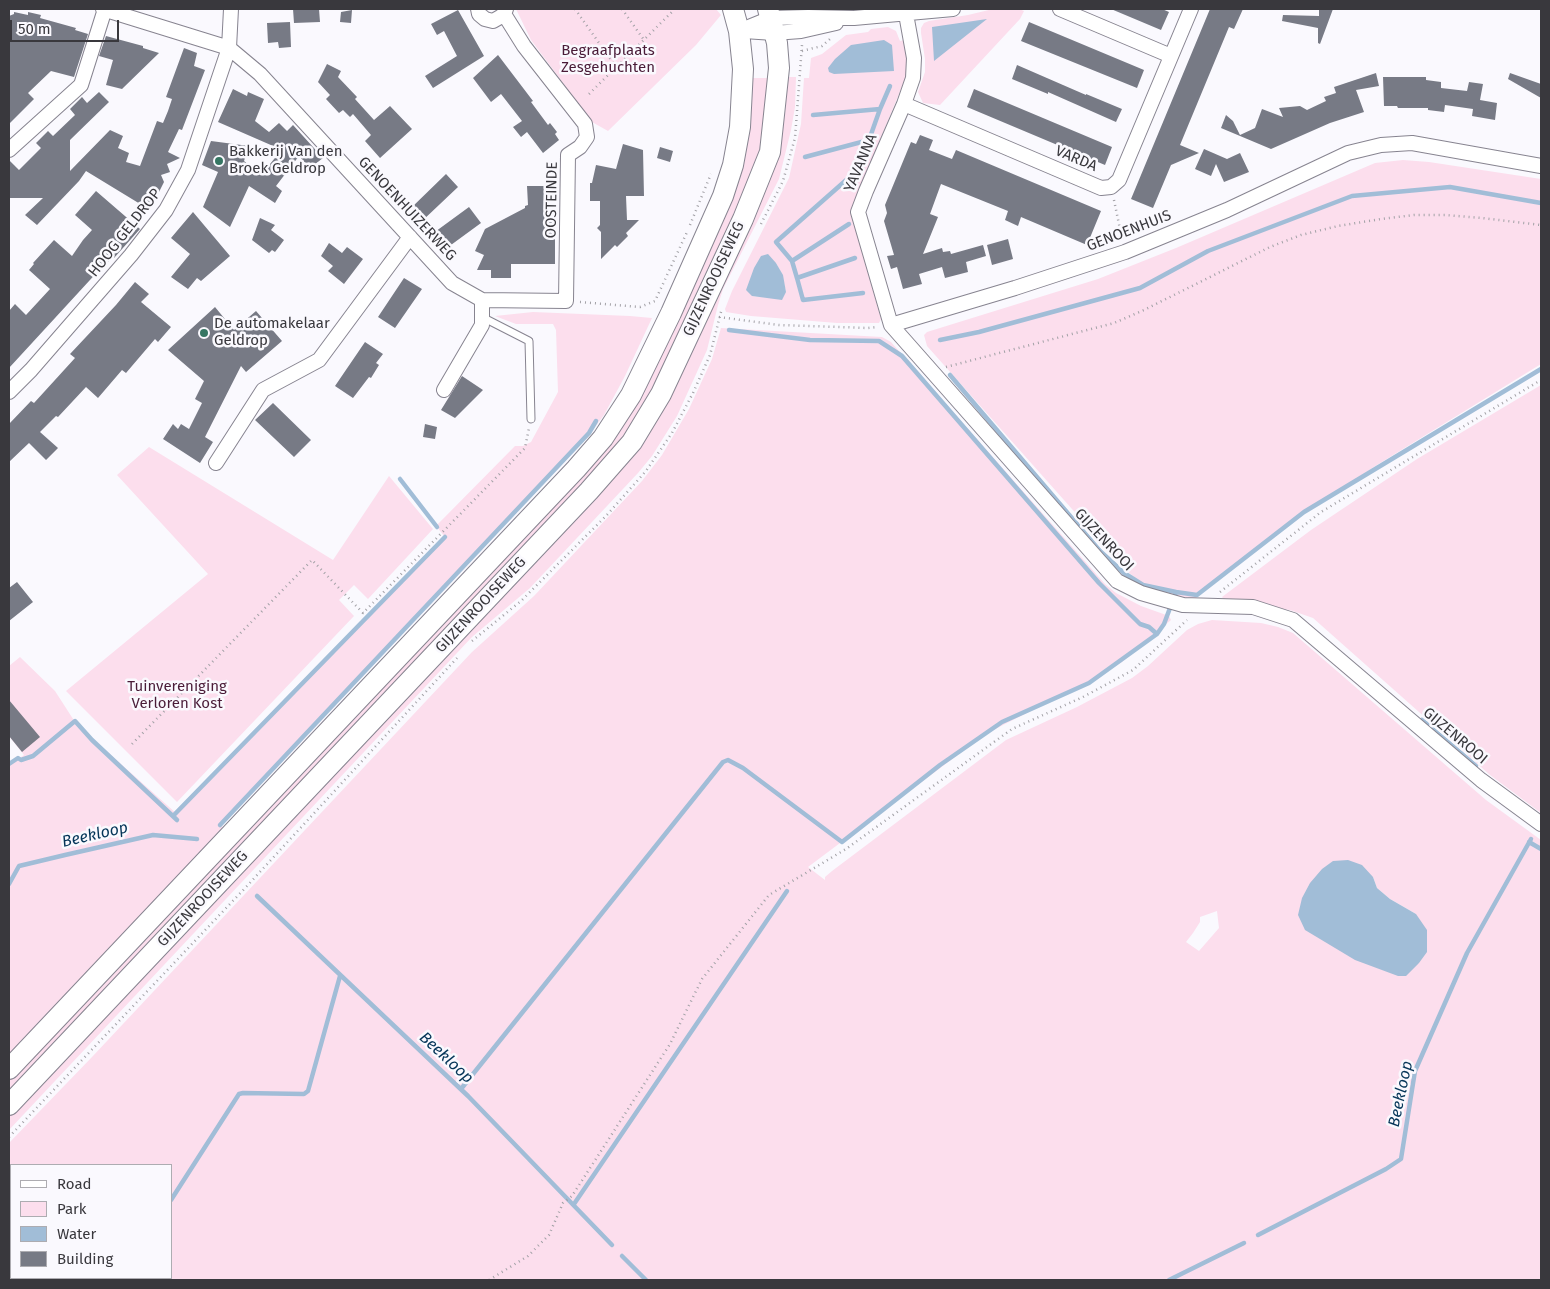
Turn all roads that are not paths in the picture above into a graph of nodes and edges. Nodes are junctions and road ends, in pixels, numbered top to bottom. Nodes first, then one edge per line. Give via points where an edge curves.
1 (104, 9) edge
2 (231, 9) edge
3 (478, 9) edge
4 (733, 9) edge
5 (953, 9) edge
6 (1060, 9) edge
7 (1191, 9) edge
8 (505, 11) edge
9 (911, 11) edge
10 (771, 20) edge
11 (739, 31) junction
12 (229, 48) junction
13 (1171, 56) junction
14 (904, 104) junction
15 (9, 150) edge
16 (1541, 166) edge
17 (410, 237) junction
18 (482, 300) junction
19 (566, 301) joint
20 (482, 317) junction
21 (891, 325) junction
22 (444, 390) dead end
23 (9, 392) edge
24 (531, 419) road end
25 (216, 463) dead end
26 (1541, 824) edge
27 (9, 1069) edge
28 (9, 1105) edge

1 - 12 street
1 - 15 street via 82,85
2 - 12 street, HOOG GELDROP
3 - 8 street, OOSTEINDE via 485,19 493,20
4 - 11 main road, GIJZENROOISEWEG
5 - 9 street
6 - 13 street
7 - 13 street, VARDA
8 - 19 street, OOSTEINDE via 524,46 585,124 586,137 580,147 568,155
9 - 10 street via 854,18
9 - 14 street, YAVANNA via 913,78
10 - 11 street
10 - 28 main road, GIJZENROOISEWEG via 779,68 770,152 661,394 632,442
11 - 27 main road, GIJZENROOISEWEG via 743,69 740,128 734,165 671,313 632,394 603,438
12 - 17 street, GENOENHUIZERWEG via 260,74
12 - 23 street, HOOG GELDROP via 188,170 166,210 131,255
13 - 14 street, VARDA via 1119,180 1101,188
14 - 21 street, YAVANNA via 858,212
16 - 21 street, GENOENHUIS via 1412,143 1381,145 1348,153 1227,210 1125,252
17 - 18 street, GENOENHUIZERWEG via 452,283
17 - 25 street via 319,360 263,390
18 - 19 street, GENOENHUIZERWEG
18 - 20 street
20 - 22 street via 482,325
20 - 24 lane via 529,341
21 - 26 street, GIJZENROOI via 1116,581 1141,594 1183,605 1253,607 1293,620 1481,780

